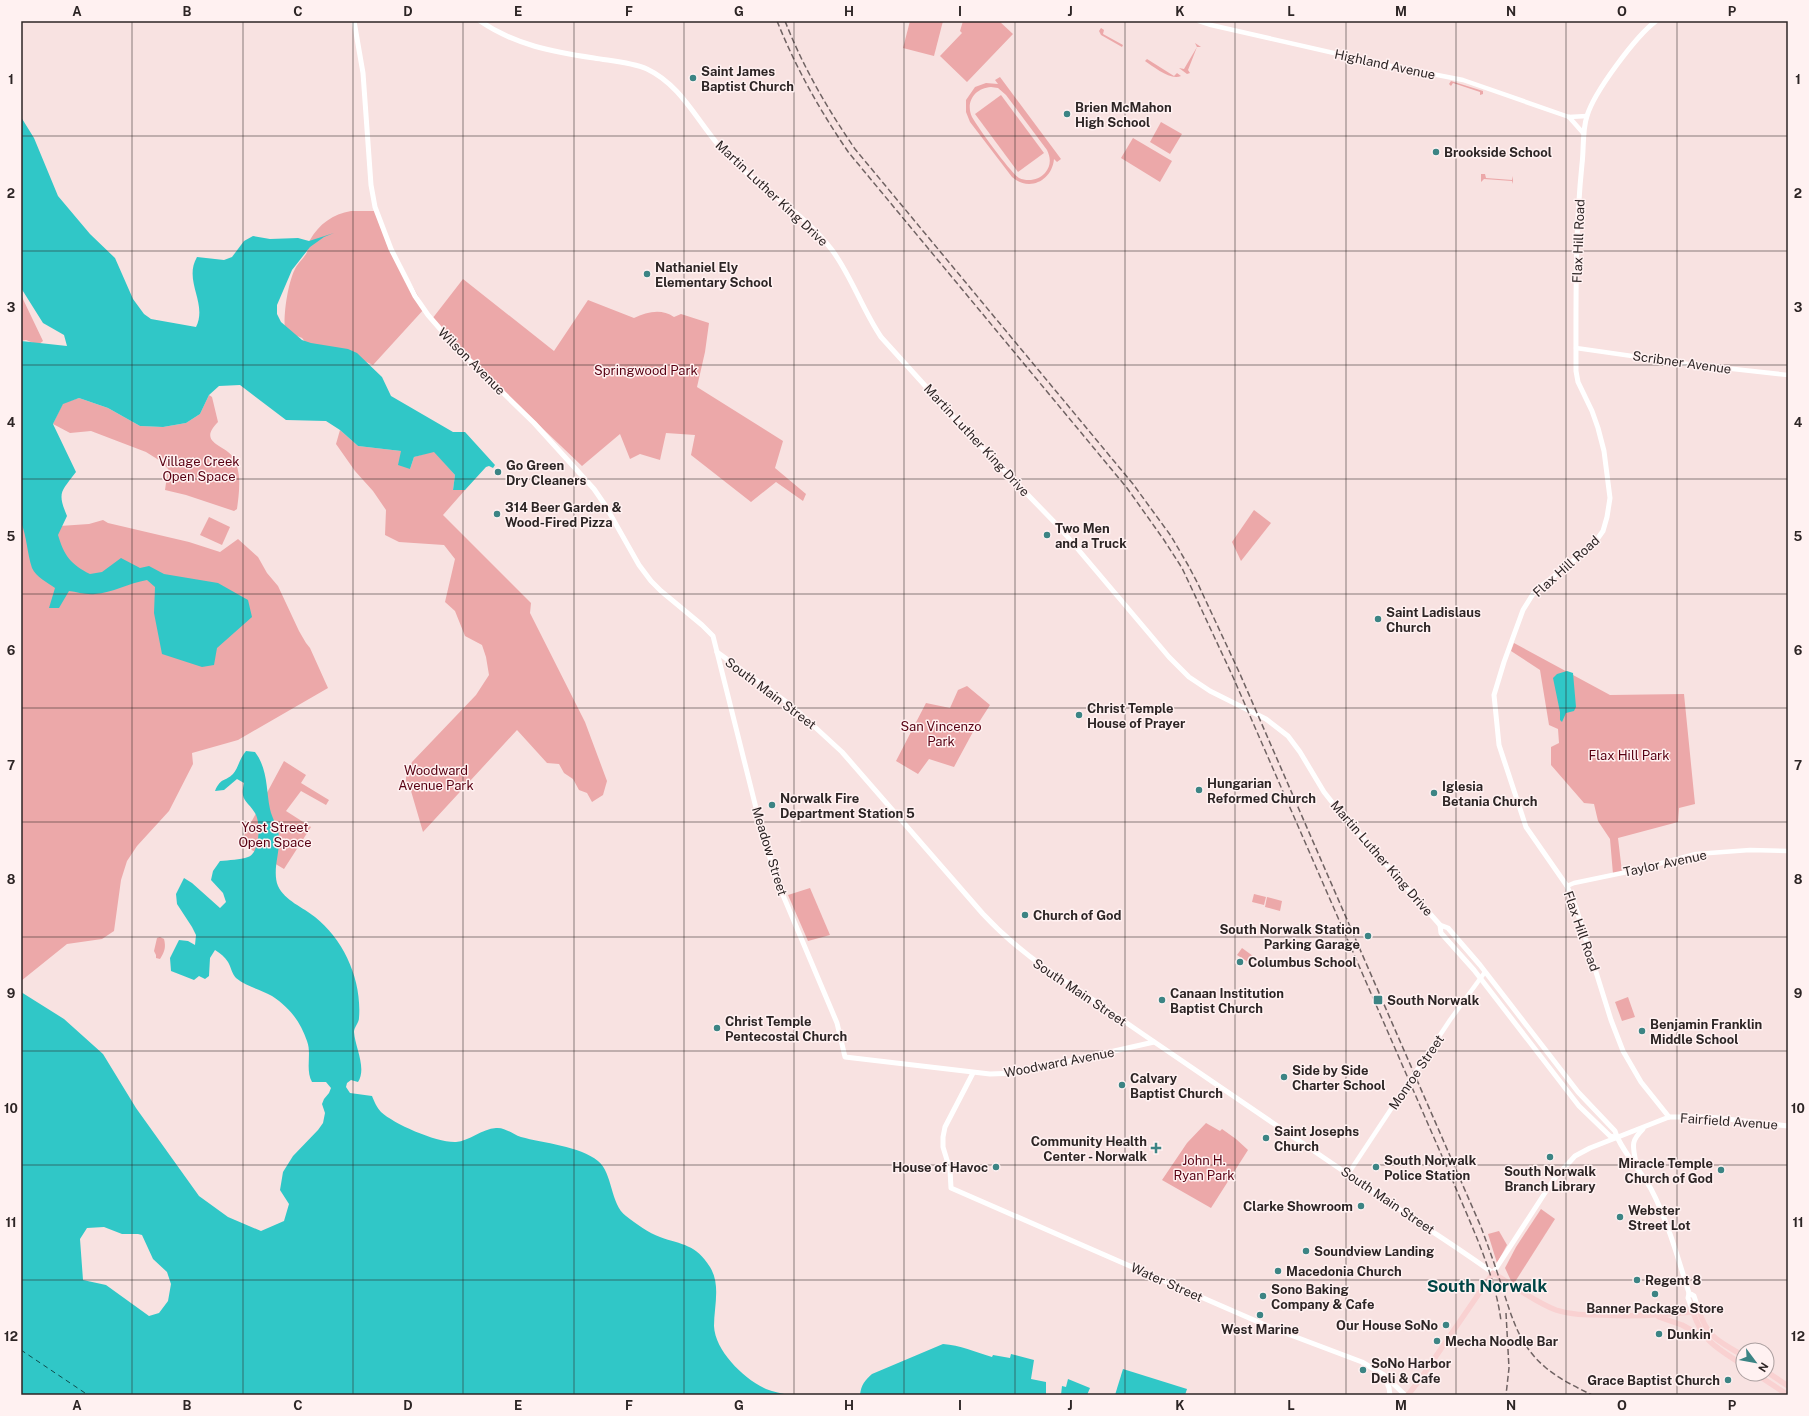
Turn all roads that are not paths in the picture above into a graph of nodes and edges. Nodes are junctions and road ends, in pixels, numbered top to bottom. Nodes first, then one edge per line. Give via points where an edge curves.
1 (354, 21) edge
2 (480, 21) edge
3 (1199, 21) edge
4 (1656, 21) edge
5 (1587, 116) junction
6 (1569, 117) junction
7 (1584, 134) junction
8 (1576, 348) junction
9 (1788, 375) edge
10 (714, 639) joint
11 (717, 652) junction
12 (1788, 851) edge
13 (1567, 886) junction
14 (1440, 925) junction
15 (1485, 972) junction
16 (1480, 978) junction
17 (1154, 1042) junction
18 (845, 1057) joint
19 (973, 1073) junction
20 (1669, 1117) junction
21 (1788, 1126) edge
22 (1645, 1127) junction
23 (1617, 1138) junction
24 (1637, 1166) junction
25 (1348, 1174) junction
26 (1493, 1273) junction
27 (1696, 1311) junction
28 (1652, 1315) junction
29 (1704, 1337) junction
30 (1735, 1351) edge
31 (1735, 1359) edge
32 (1384, 1375) junction
33 (1775, 1377) edge
34 (1768, 1382) edge
35 (1788, 1386) edge
36 (1390, 1395) edge
37 (1407, 1395) edge
38 (1788, 1395) edge

1 - 10 main road, Wilson Avenue via 363,73 371,185 375,207 391,249 415,296 455,346 534,423 594,489 651,581 706,628
2 - 14 main road, Martin Luther King Drive via 506,36 531,46 556,53 639,66 669,84 730,158 825,241 840,262 881,337 1060,528 1169,657 1189,677 1210,691 1266,719 1288,736 1339,811
3 - 6 street, Highland Avenue via 1287,43 1463,80
4 - 5 main road, Flax Hill Road via 1630,46
5 - 6 street, Highland Avenue
5 - 7 main road, Flax Hill Road
6 - 7 street, Highland Avenue
7 - 8 main road, Flax Hill Road via 1579,202
8 - 9 street, Scribner Avenue
8 - 13 main road, Flax Hill Road via 1576,376 1594,416 1604,452 1610,494 1607,517 1603,531 1593,545 1539,588 1527,602 1494,695 1501,752 1526,827
10 - 11 main road, Meadow Street
11 - 17 main road, South Main Street via 792,706 842,752 970,900 1011,942 1044,968
11 - 18 main road, Meadow Street via 761,828 777,881 837,1023
12 - 13 street, Taylor Avenue via 1750,850 1696,854
13 - 20 main road, Flax Hill Road via 1623,1051 1641,1082
14 - 15 main road, Martin Luther King Drive via 1448,928
14 - 16 main road, Martin Luther King Drive via 1441,933
15 - 16 street, Monroe Street
15 - 23 main road, Martin Luther King Drive via 1578,1092 1615,1131
16 - 23 main road, Martin Luther King Drive via 1579,1106 1610,1136
16 - 25 street, Monroe Street
17 - 19 main road, Woodward Avenue via 1016,1073
17 - 25 main road, South Main Street
18 - 19 main road, Woodward Avenue
19 - 32 main road, Water Street via 945,1127 943,1137 951,1188 1272,1328 1359,1360
20 - 21 main road, Fairfield Avenue via 1709,1118
20 - 22 main road
22 - 23 main road
22 - 24 main road via 1633,1142
23 - 24 main road, Martin Luther King Drive
23 - 26 main road via 1575,1156 1563,1168
24 - 27 main road, Martin Luther King Drive via 1667,1226 1689,1293 1694,1296
25 - 26 main road, South Main Street
26 - 28 main road via 1556,1310 1575,1314
26 - 37 main road via 1422,1378
27 - 28 main road
27 - 29 main road via 1697,1325
27 - 30 main road, Martin Luther King Drive via 1711,1335
28 - 29 main road via 1682,1325
29 - 31 main road
32 - 36 main road
32 - 37 main road, Water Street
33 - 35 main road
34 - 38 main road

